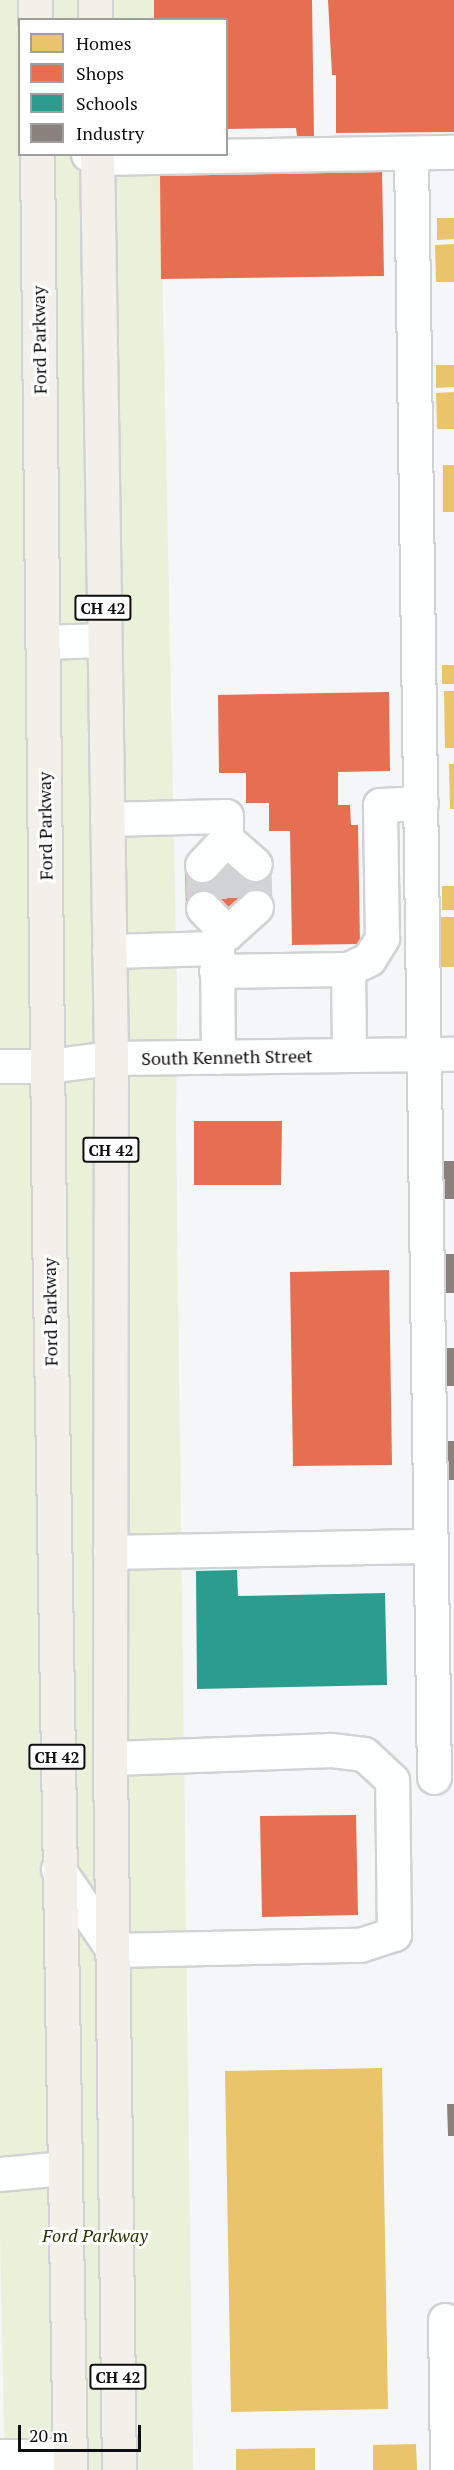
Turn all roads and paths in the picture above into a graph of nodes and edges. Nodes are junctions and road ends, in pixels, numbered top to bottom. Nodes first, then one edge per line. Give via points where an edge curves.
1 (35, 0) edge
2 (95, 0) edge
3 (35, 18) edge
4 (95, 18) edge
5 (454, 152) edge
6 (411, 153) junction
7 (228, 155) edge
8 (37, 156) edge
9 (94, 156) edge
10 (104, 640) junction
11 (42, 642) junction
12 (421, 803) junction
13 (107, 819) junction
14 (227, 858) tunnel mouth
15 (225, 929) junction
16 (109, 951) junction
17 (348, 969) junction
18 (440, 1054) edge
19 (349, 1055) junction
20 (218, 1057) junction
21 (111, 1058) junction
22 (0, 1066) edge
23 (48, 1066) junction
24 (431, 1546) junction
25 (110, 1552) junction
26 (110, 1758) junction
27 (434, 1777) dead end
28 (58, 1869) junction
29 (113, 1950) junction
30 (63, 2168) junction
31 (0, 2174) edge
32 (445, 2320) dead end
33 (0, 2456) edge
34 (70, 2463) edge
35 (119, 2470) edge
36 (447, 2470) edge

1 - 3 main road
2 - 4 main road
5 - 6 street
6 - 7 street
6 - 12 street
8 - 11 main road, Ford Parkway / CH 42
9 - 10 main road, CH 42
10 - 11 street
10 - 13 main road, CH 42
11 - 23 main road, Ford Parkway / CH 42
12 - 17 street via 380,805 382,938 369,959
12 - 18 street
13 - 14 street via 226,816
13 - 16 main road, CH 42
15 - 16 street
15 - 17 street
15 - 20 street
16 - 21 main road, CH 42
17 - 19 street
18 - 19 street, South Kenneth Street
18 - 24 street
19 - 20 street, South Kenneth Street
20 - 21 street, South Kenneth Street
21 - 23 street, South Kenneth Street
21 - 25 main road, CH 42
22 - 23 street, South Kenneth Street
23 - 28 main road, Ford Parkway / CH 42
24 - 25 street
24 - 27 street
25 - 26 main road, CH 42
26 - 29 main road, CH 42
26 - 29 street via 330,1750 364,1754 392,1780 394,1935 360,1945
28 - 29 street
28 - 30 main road, Ford Parkway / CH 42
29 - 35 main road, CH 42
30 - 31 street
30 - 34 main road, Ford Parkway / CH 42
32 - 36 street
33 - 34 street

